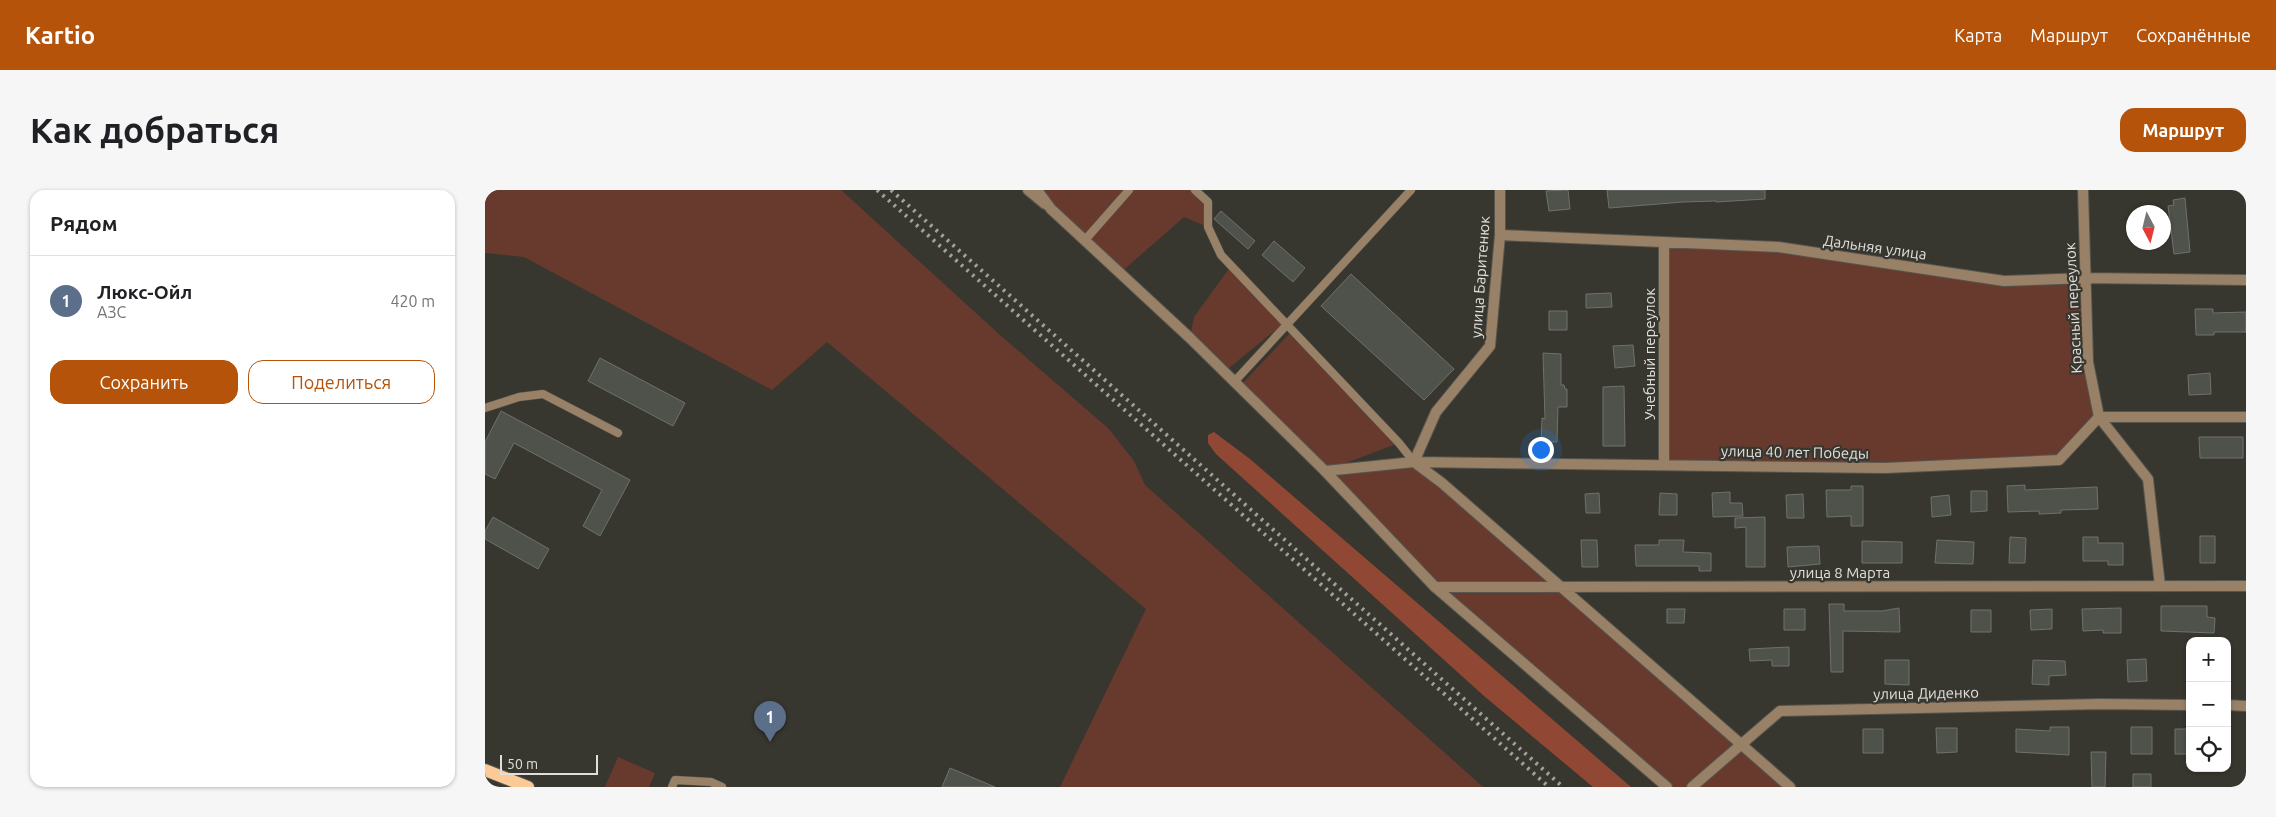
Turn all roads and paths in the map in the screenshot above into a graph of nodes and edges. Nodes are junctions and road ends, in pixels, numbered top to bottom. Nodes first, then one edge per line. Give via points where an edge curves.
1 (1028, 190) edge
2 (1037, 190) edge
3 (1129, 190) edge
4 (1195, 190) edge
5 (1411, 190) edge
6 (1499, 190) edge
7 (2083, 190) edge
8 (1051, 209) junction
9 (1500, 235) junction
10 (1085, 240) junction
11 (1664, 242) junction
12 (2085, 278) junction
13 (2246, 280) edge
14 (1287, 326) junction
15 (1234, 382) junction
16 (485, 408) edge
17 (2099, 417) junction
18 (2246, 417) edge
19 (618, 433) dead end
20 (1414, 462) junction
21 (1664, 465) junction
22 (1325, 471) junction
23 (2161, 586) junction
24 (2246, 586) edge
25 (1435, 587) junction
26 (1560, 587) junction
27 (2186, 705) edge
28 (2231, 705) edge
29 (2246, 706) edge
30 (1740, 745) junction
31 (485, 770) edge
32 (528, 787) edge
33 (672, 787) edge
34 (722, 787) edge
35 (1667, 787) edge
36 (1692, 787) edge
37 (1790, 787) edge

1 - 8 street
2 - 8 street
3 - 10 lane
4 - 14 lane via 1208,202 1208,227 1221,255
5 - 14 lane
6 - 9 street, улица Баритенюк
7 - 12 street, Красный переулок
8 - 10 street
9 - 11 street, Дальняя улица
9 - 20 street, улица Баритенюк via 1491,346 1436,412
10 - 15 street
11 - 12 street, Дальняя улица via 1778,247 2004,281
11 - 21 street, Учебный переулок
12 - 13 street, Дальняя улица
12 - 17 street, Красный переулок via 2088,362
14 - 15 lane
14 - 20 lane
15 - 22 street
16 - 19 lane via 519,397 543,394
17 - 18 street
17 - 21 street, улица 40 лет Победы via 2059,460 1885,468
17 - 23 street, Красный переулок via 2148,479
20 - 21 street, улица 40 лет Победы
20 - 22 street, улица 40 лет Победы
20 - 26 street
22 - 25 street
23 - 24 street, улица 8 Марта
23 - 26 street, улица 8 Марта
25 - 26 street, улица 8 Марта
25 - 35 street
26 - 30 street
27 - 30 street, улица Диденко via 1780,711
28 - 29 street
30 - 36 street, улица Диденко
30 - 37 street
31 - 32 main road
33 - 34 lane via 675,780 711,782

